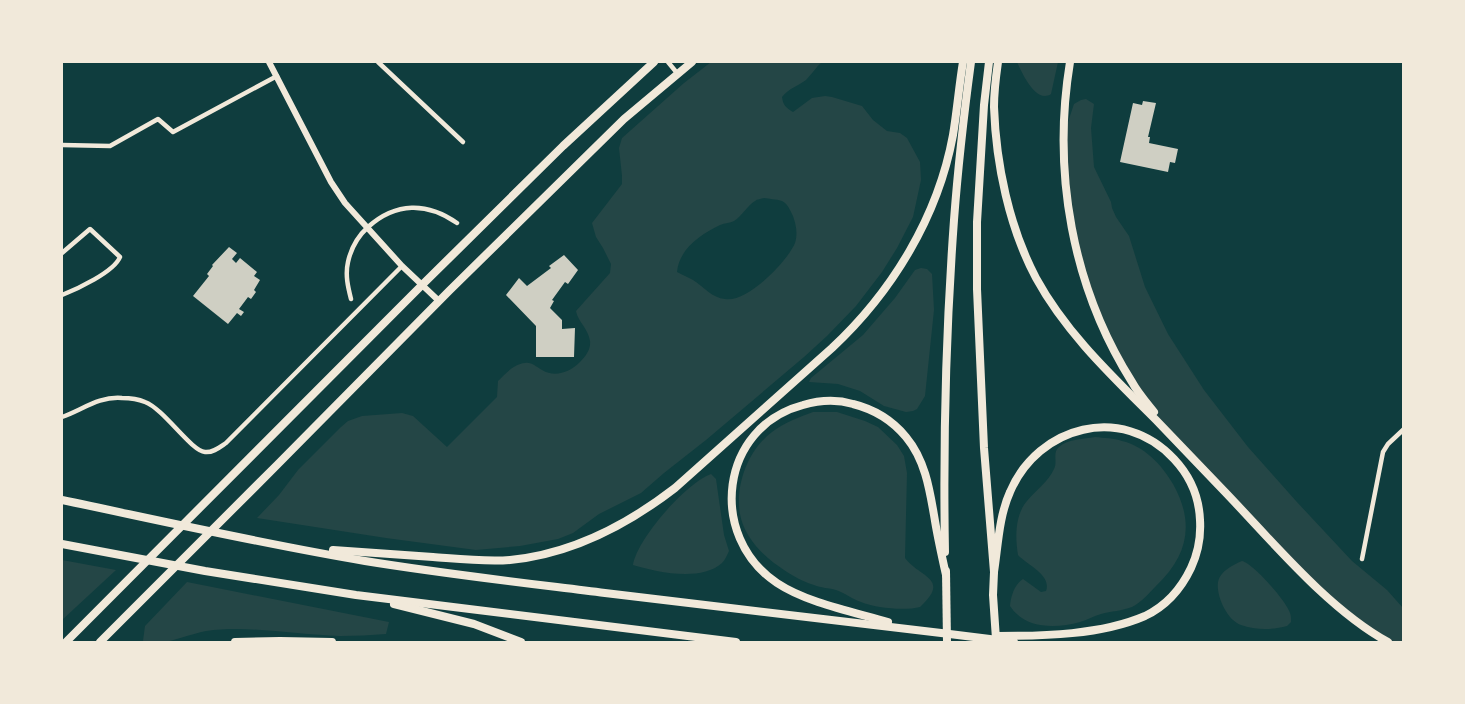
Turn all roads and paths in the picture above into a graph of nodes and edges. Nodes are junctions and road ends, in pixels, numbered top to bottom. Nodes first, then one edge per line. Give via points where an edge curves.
1 (269, 62) edge
2 (378, 62) edge
3 (654, 62) edge
4 (668, 62) edge
5 (692, 62) edge
6 (963, 62) edge
7 (971, 62) edge
8 (988, 62) edge
9 (998, 62) edge
10 (1070, 62) edge
11 (677, 73) junction
12 (277, 76) junction
13 (463, 142) dead end
14 (62, 145) edge
15 (457, 224) dead end
16 (366, 229) junction
17 (62, 253) edge
18 (402, 266) junction
19 (422, 285) junction
20 (62, 295) edge
21 (351, 299) dead end
22 (439, 301) junction
23 (62, 417) edge
24 (1404, 429) edge
25 (1172, 436) junction
26 (62, 500) edge
27 (62, 544) edge
28 (289, 547) junction
29 (1362, 559) dead end
30 (994, 572) junction
31 (946, 575) junction
32 (356, 595) junction
33 (909, 628) junction
34 (965, 636) junction
35 (66, 642) edge
36 (100, 642) edge
37 (235, 642) edge
38 (332, 642) edge
39 (521, 642) edge
40 (736, 642) edge
41 (947, 642) edge
42 (997, 642) edge
43 (1014, 642) edge
44 (1388, 642) edge

1 - 12 street
2 - 13 street
3 - 19 main road
4 - 11 street
5 - 11 main road
6 - 28 highway via 944,170 918,235 887,286 853,329 655,504 594,538 542,555 511,560
7 - 31 highway via 957,185 949,309
8 - 30 highway via 977,289
9 - 25 highway via 994,105 1003,179 1012,219 1035,276 1073,333
10 - 25 highway via 1063,162 1081,268 1116,354 1132,383
11 - 22 main road
12 - 14 street via 172,132 158,119 110,146
12 - 16 street via 331,182
15 - 16 street via 442,213 404,208 385,214
16 - 18 street
16 - 21 street via 354,243 348,262
17 - 20 street via 90,229 120,257 112,268
18 - 19 street
18 - 23 street via 226,443 212,451 200,450 145,401 98,400
19 - 22 street
19 - 35 main road
22 - 36 main road
24 - 29 street via 1383,452
25 - 44 highway via 1324,594
26 - 28 highway
27 - 32 highway
28 - 33 highway via 505,580
30 - 34 highway via 1009,493 1028,462 1061,436 1096,428 1144,436 1170,455 1194,489 1201,524 1195,559 1182,585 1156,610 1128,622 1046,636
30 - 42 highway
31 - 33 highway via 922,465 906,437 885,418 847,402 810,403 773,419 748,445 733,482 732,511 740,541 755,564 803,597
31 - 41 highway
32 - 39 highway via 474,624
32 - 40 highway
33 - 34 highway
34 - 43 highway
37 - 38 highway

